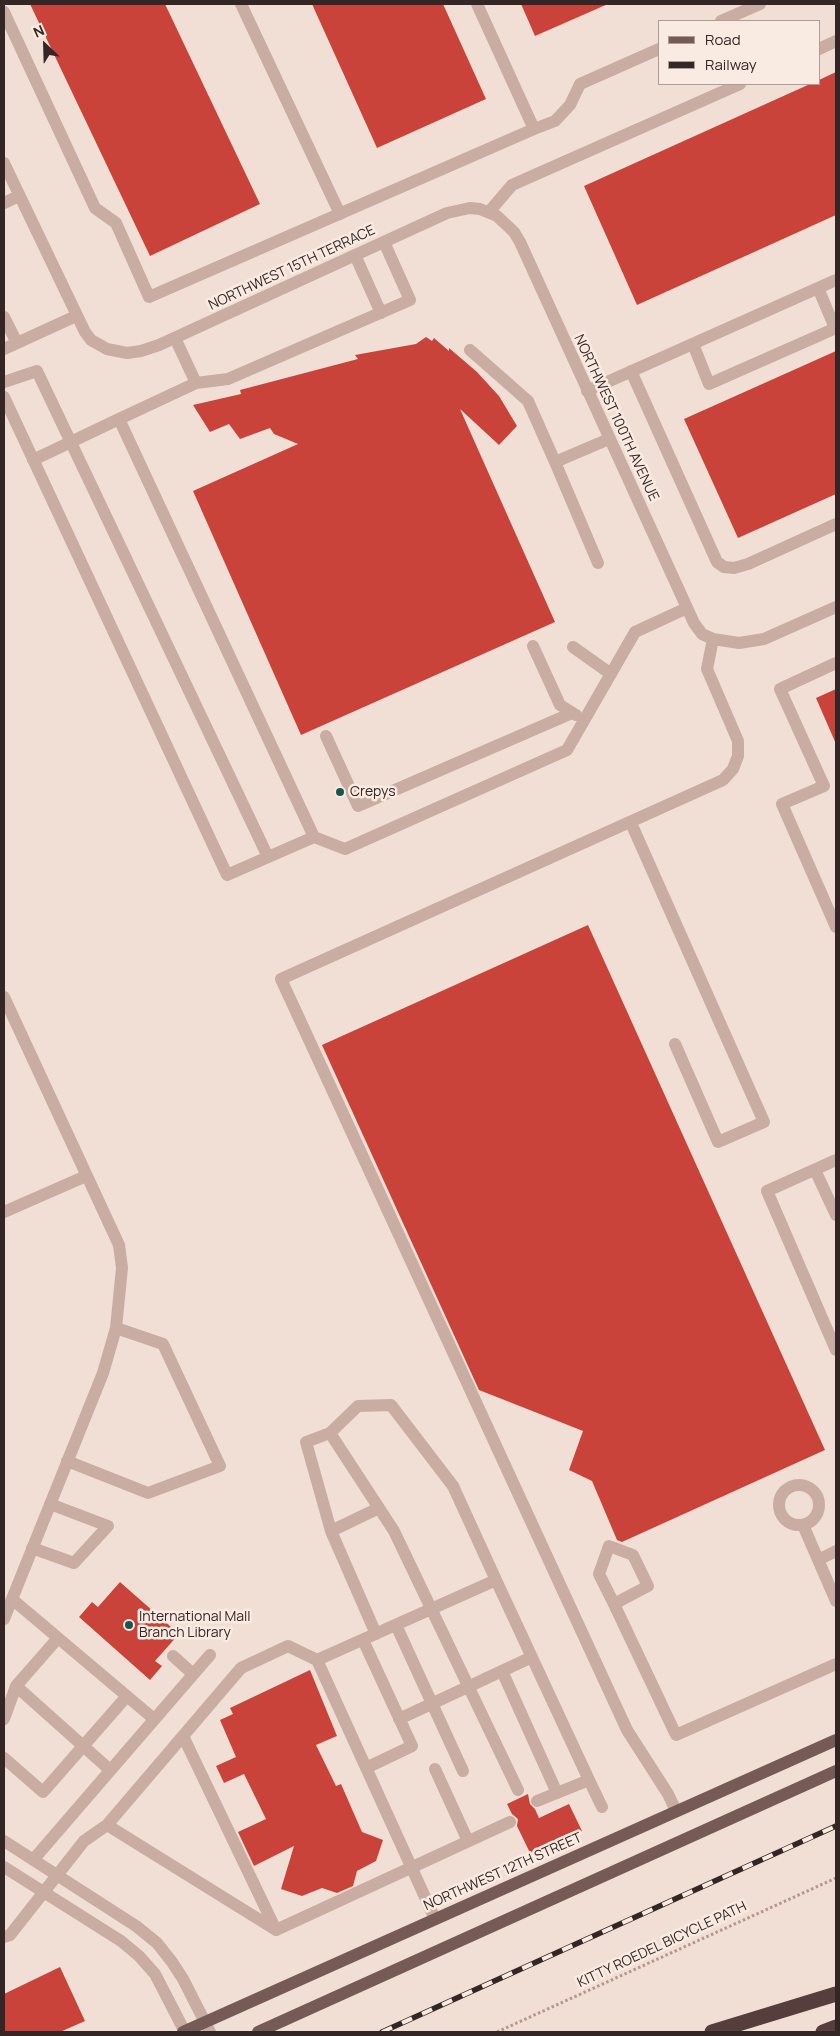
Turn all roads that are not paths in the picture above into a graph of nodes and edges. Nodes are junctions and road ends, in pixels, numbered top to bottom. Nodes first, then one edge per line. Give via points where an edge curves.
1 (241, 4) edge
2 (477, 4) edge
3 (760, 4) edge
4 (4, 12) edge
5 (723, 20) edge
6 (836, 41) edge
7 (658, 49) edge
8 (820, 49) edge
9 (738, 85) edge
10 (534, 129) junction
11 (4, 163) edge
12 (19, 196) junction
13 (4, 203) edge
14 (489, 212) junction
15 (340, 214) junction
16 (384, 242) junction
17 (355, 255) junction
18 (836, 280) edge
19 (818, 288) junction
20 (381, 313) junction
21 (76, 316) junction
22 (4, 317) edge
23 (836, 328) edge
24 (175, 338) junction
25 (16, 343) junction
26 (693, 344) junction
27 (4, 349) edge
28 (470, 350) dead end
29 (631, 371) junction
30 (4, 382) edge
31 (196, 383) junction
32 (587, 391) junction
33 (4, 397) edge
34 (119, 419) junction
35 (609, 439) junction
36 (71, 442) junction
37 (33, 460) junction
38 (555, 462) junction
39 (836, 524) edge
40 (598, 562) dead end
41 (836, 607) edge
42 (687, 608) junction
43 (713, 639) junction
44 (533, 646) dead end
45 (573, 647) dead end
46 (836, 663) edge
47 (611, 674) junction
48 (572, 713) junction
49 (584, 720) junction
50 (326, 736) dead end
51 (631, 823) junction
52 (314, 837) junction
53 (268, 857) junction
54 (836, 927) edge
55 (4, 997) edge
56 (675, 1044) dead end
57 (836, 1160) edge
58 (815, 1170) junction
59 (86, 1176) junction
60 (4, 1212) edge
61 (836, 1215) edge
62 (116, 1328) junction
63 (836, 1350) edge
64 (330, 1433) junction
65 (67, 1461) junction
66 (50, 1504) junction
67 (379, 1508) junction
68 (803, 1526) dead end
69 (331, 1531) junction
70 (32, 1548) junction
71 (836, 1551) edge
72 (818, 1560) junction
73 (496, 1580) junction
74 (12, 1599) junction
75 (836, 1601) edge
76 (614, 1604) junction
77 (432, 1609) junction
78 (4, 1620) edge
79 (396, 1625) junction
80 (376, 1634) junction
81 (58, 1638) junction
82 (362, 1640) junction
83 (210, 1655) dead end
84 (173, 1656) dead end
85 (532, 1657) junction
86 (317, 1660) junction
87 (836, 1664) edge
88 (502, 1671) junction
89 (194, 1674) junction
90 (16, 1686) junction
91 (469, 1686) junction
92 (127, 1696) junction
93 (432, 1703) junction
94 (4, 1719) edge
95 (154, 1719) junction
96 (399, 1719) junction
97 (183, 1736) junction
98 (836, 1740) edge
99 (84, 1746) junction
100 (4, 1758) edge
101 (366, 1768) junction
102 (434, 1769) dead end
103 (110, 1770) junction
104 (463, 1771) dead end
105 (836, 1771) edge
106 (589, 1780) junction
107 (518, 1790) dead end
108 (557, 1793) junction
109 (537, 1802) dead end
110 (602, 1807) dead end
111 (676, 1811) junction
112 (510, 1822) dead end
113 (107, 1825) junction
114 (4, 1841) edge
115 (468, 1841) junction
116 (33, 1860) junction
117 (4, 1867) edge
118 (412, 1868) junction
119 (58, 1876) junction
120 (44, 1893) junction
121 (435, 1920) junction
122 (276, 1930) junction
123 (6, 1934) edge
124 (836, 1994) edge
125 (207, 2027) edge
126 (836, 2027) edge
127 (185, 2032) edge
128 (258, 2032) edge
129 (712, 2032) edge
130 (823, 2032) edge

1 - 15 street
2 - 10 street
3 - 5 street
4 - 15 street via 95,208 116,223 149,297
6 - 8 street
7 - 10 street via 580,84 570,105 555,121
9 - 14 street via 512,185
10 - 15 street
11 - 12 street
12 - 13 street
12 - 21 street
14 - 16 street, NORTHWEST 15TH TERRACE via 470,208 458,210
14 - 32 street, NORTHWEST 100TH AVENUE via 514,232
16 - 17 street, NORTHWEST 15TH TERRACE
16 - 20 street via 410,300
17 - 20 street
17 - 24 street, NORTHWEST 15TH TERRACE
18 - 19 street
19 - 23 street
19 - 26 street
20 - 31 street via 228,379
21 - 24 street, NORTHWEST 15TH TERRACE via 91,340 107,349 127,354
21 - 25 street
22 - 25 street
23 - 26 street via 709,384
24 - 31 street
25 - 27 street
26 - 29 street
28 - 38 street via 528,400
29 - 32 street
29 - 39 street via 717,562 734,568 748,564
30 - 36 street via 37,371
31 - 34 street
32 - 35 street, NORTHWEST 100TH AVENUE
33 - 37 street
34 - 36 street
34 - 52 street
35 - 38 street
35 - 42 street, NORTHWEST 100TH AVENUE
36 - 37 street
36 - 53 street
37 - 53 street via 227,874
38 - 40 street
41 - 43 street via 764,639 739,643
42 - 43 street, NORTHWEST 100TH AVENUE via 702,634
42 - 47 street via 635,632
43 - 51 street via 707,669 738,741 738,756 733,769 723,780
44 - 48 street via 560,705
45 - 47 street
46 - 54 street via 780,689 824,786 782,804
47 - 49 street
48 - 49 street
48 - 50 street via 358,806
49 - 52 street via 567,750 345,849
51 - 56 street via 764,1122 718,1142
51 - 111 street via 281,979 627,1730
52 - 53 street
55 - 59 street
57 - 58 street
58 - 61 street
58 - 63 street via 767,1191
59 - 60 street
59 - 62 street via 119,1245 122,1268
62 - 65 street via 103,1373
62 - 65 street via 163,1344 220,1466 148,1493
64 - 67 street
64 - 69 street via 306,1442
64 - 73 street via 358,1406 392,1406 453,1486
65 - 66 street
66 - 70 street
66 - 70 street via 108,1526 74,1563
67 - 69 street
67 - 77 street via 394,1531
68 - 72 street
69 - 80 street
70 - 74 street
71 - 72 street
72 - 75 street
73 - 77 street
73 - 85 street
74 - 78 street
74 - 81 street
76 - 76 street via 599,1574 609,1546 633,1555 648,1586
76 - 87 street via 676,1735
77 - 79 street
77 - 91 street
79 - 80 street
79 - 93 street
80 - 82 street
81 - 90 street
81 - 92 street
82 - 86 street
82 - 96 street
83 - 89 street
84 - 89 street
85 - 88 street
85 - 106 street
86 - 97 street via 288,1646 241,1668
86 - 101 street
88 - 91 street
88 - 108 street
89 - 95 street
90 - 94 street
90 - 99 street
91 - 93 street
91 - 107 street
92 - 95 street
92 - 99 street
93 - 96 street
93 - 104 street
95 - 103 street
96 - 101 street via 412,1746
97 - 113 street
97 - 122 street
98 - 111 main road, NORTHWEST 12TH STREET
99 - 100 street via 43,1792
99 - 103 street
101 - 118 street
102 - 115 street
103 - 116 street
105 - 128 main road
106 - 108 street
106 - 110 street
108 - 109 street
111 - 121 main road, NORTHWEST 12TH STREET
112 - 115 street
113 - 119 street via 84,1842
113 - 122 street
114 - 116 street
115 - 118 street
116 - 119 street
117 - 120 street
118 - 121 street
118 - 122 street
119 - 120 street
119 - 125 street via 136,1926 157,1944 176,1967
120 - 123 street
120 - 127 street via 121,1941 139,1956 155,1974
121 - 125 main road, NORTHWEST 12TH STREET
124 - 129 highway
125 - 127 main road, NORTHWEST 12TH STREET
126 - 130 highway

